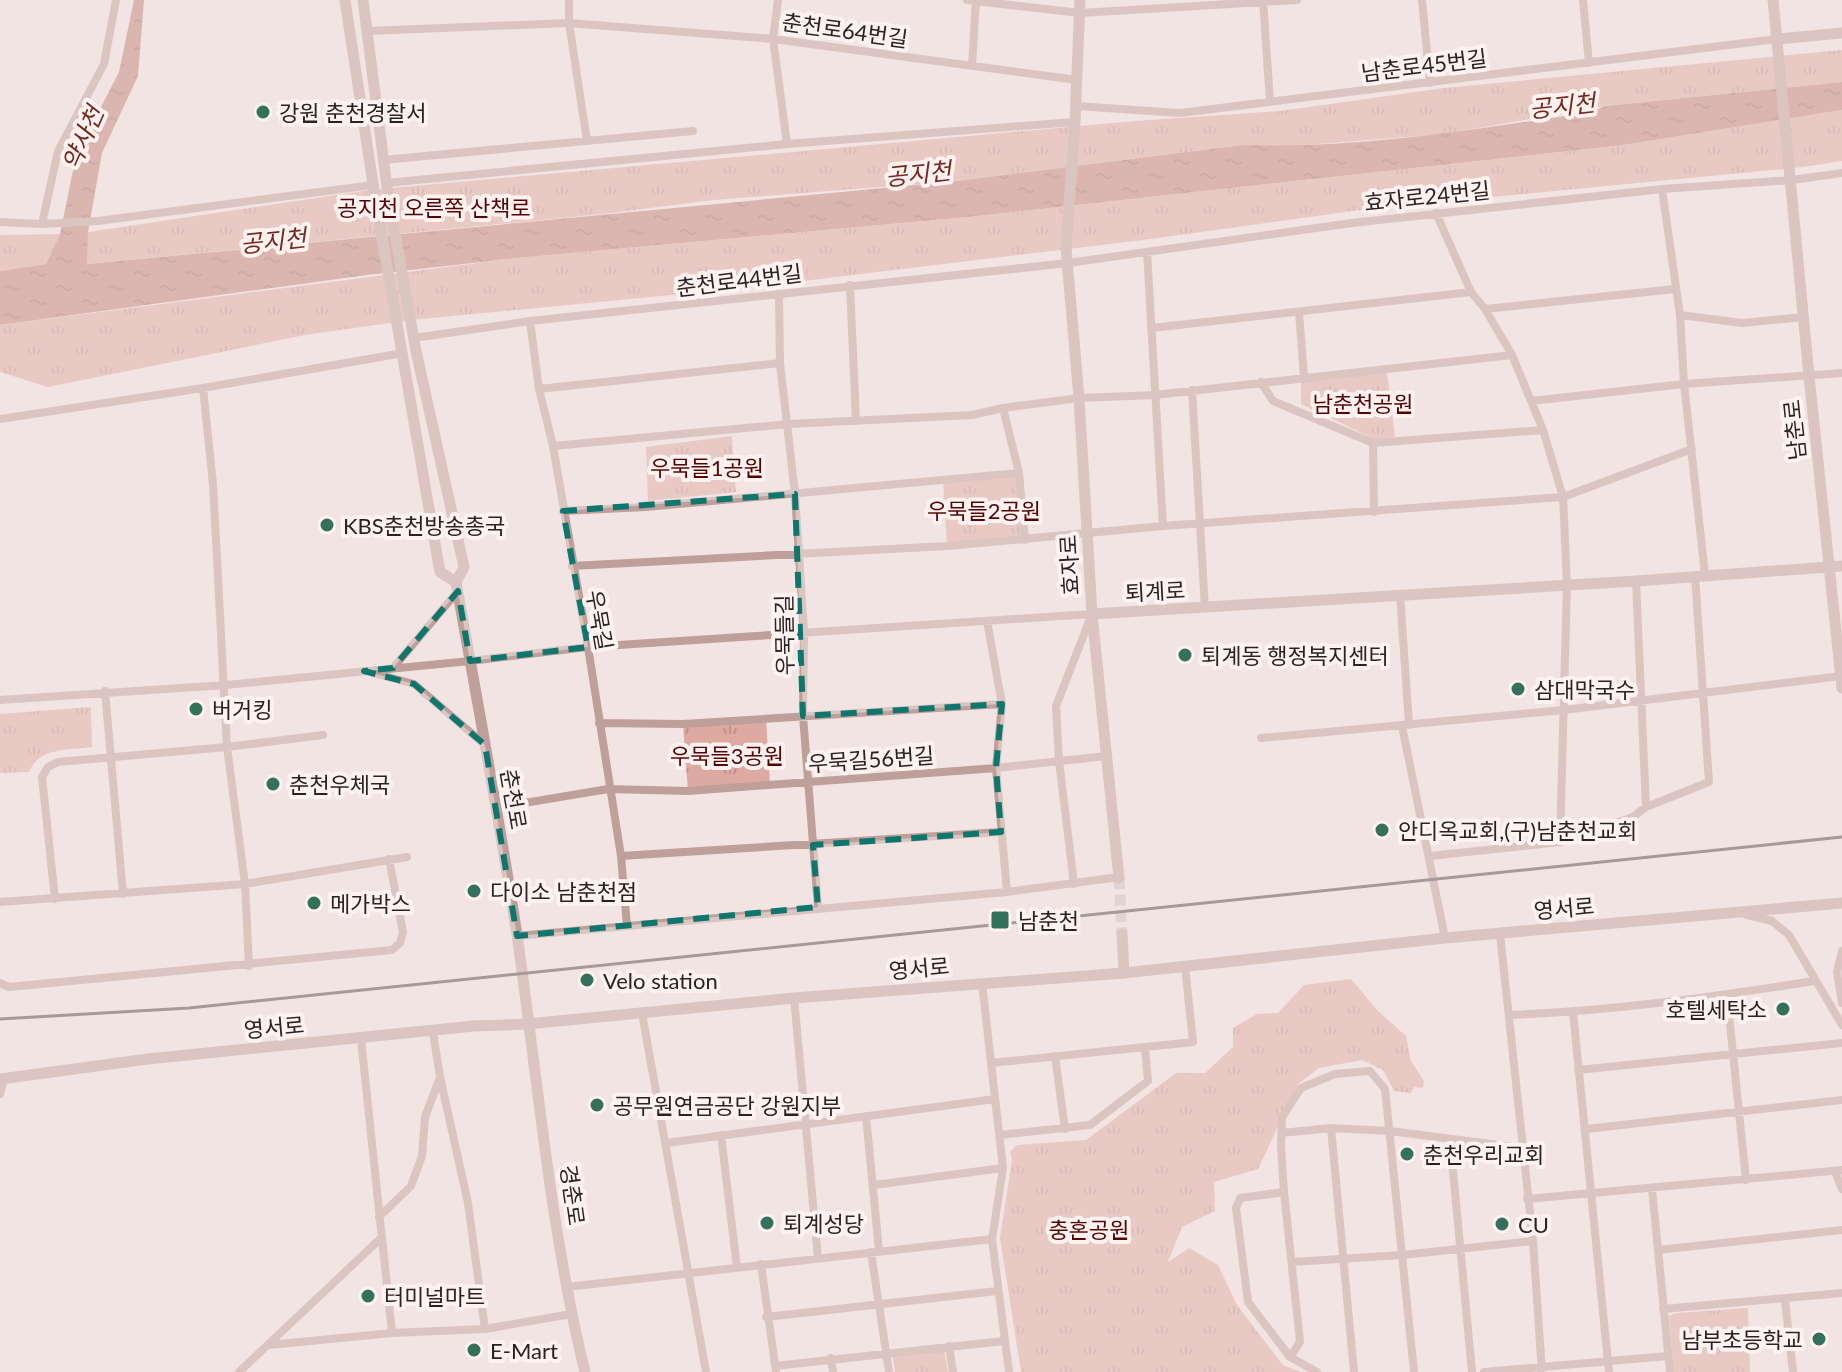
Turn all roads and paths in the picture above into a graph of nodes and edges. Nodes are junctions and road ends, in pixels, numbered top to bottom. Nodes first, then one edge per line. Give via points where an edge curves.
1 (116, 0) edge
2 (345, 0) edge
3 (363, 0) edge
4 (569, 0) edge
5 (778, 0) edge
6 (973, 0) edge
7 (1080, 0) edge
8 (1297, 0) edge
9 (1422, 0) edge
10 (1583, 0) edge
11 (1773, 0) edge
12 (1263, 1) edge
13 (1080, 13) junction
14 (569, 23) junction
15 (367, 31) junction
16 (1842, 33) edge
17 (773, 39) junction
18 (1777, 39) junction
19 (1589, 63) junction
20 (972, 66) junction
21 (1077, 80) junction
22 (1430, 83) junction
23 (1270, 102) junction
24 (1076, 106) junction
25 (1075, 125) junction
26 (693, 131) dead end
27 (587, 141) junction
28 (787, 144) junction
29 (383, 160) junction
30 (1842, 173) edge
31 (1791, 174) junction
32 (387, 189) junction
33 (1662, 189) junction
34 (374, 191) junction
35 (1436, 213) junction
36 (0, 222) edge
37 (46, 224) junction
38 (1147, 252) junction
39 (1068, 263) junction
40 (850, 285) junction
41 (1675, 289) junction
42 (1471, 292) junction
43 (779, 294) junction
44 (1485, 309) junction
45 (1299, 312) junction
46 (1680, 315) junction
47 (1803, 317) junction
48 (530, 321) junction
49 (1152, 328) junction
50 (414, 338) junction
51 (403, 353) junction
52 (1512, 355) junction
53 (780, 363) junction
54 (1842, 373) edge
55 (1809, 376) junction
56 (1304, 377) junction
57 (1261, 382) junction
58 (1684, 384) junction
59 (203, 388) junction
60 (539, 389) junction
61 (1192, 390) junction
62 (1155, 395) junction
63 (1079, 398) junction
64 (1531, 401) junction
65 (1003, 408) junction
66 (0, 419) edge
67 (856, 421) junction
68 (789, 424) junction
69 (1543, 430) junction
70 (1373, 443) junction
71 (553, 446) junction
72 (1692, 449) junction
73 (1019, 473) junction
74 (795, 494) junction
75 (1563, 497) junction
76 (563, 511) junction
77 (1374, 512) junction
78 (1199, 524) junction
79 (1163, 526) junction
80 (1087, 534) junction
81 (1025, 540) junction
82 (799, 553) junction
83 (572, 566) junction
84 (1842, 566) edge
85 (1828, 567) junction
86 (1700, 575) junction
87 (1636, 581) junction
88 (1567, 584) junction
89 (457, 587) junction
90 (1400, 594) junction
91 (1205, 608) junction
92 (1092, 614) junction
93 (987, 621) junction
94 (804, 632) junction
95 (588, 647) junction
96 (470, 661) junction
97 (393, 668) junction
98 (364, 671) junction
99 (1841, 682) edge
100 (226, 685) junction
101 (105, 691) junction
102 (1702, 692) junction
103 (0, 700) edge
104 (1642, 701) junction
105 (1002, 704) junction
106 (1564, 710) junction
107 (803, 716) junction
108 (599, 723) junction
109 (1406, 726) junction
110 (323, 735) dead end
111 (1261, 738) dead end
112 (485, 745) junction
113 (227, 747) junction
114 (1107, 756) junction
115 (112, 757) junction
116 (1059, 761) junction
117 (996, 768) junction
118 (807, 782) junction
119 (608, 789) junction
120 (1646, 807) junction
121 (495, 808) junction
122 (1001, 832) junction
123 (1560, 842) junction
124 (813, 845) junction
125 (621, 856) junction
126 (1430, 856) junction
127 (407, 857) dead end
128 (389, 859) junction
129 (1119, 878) joint
130 (245, 884) junction
131 (1074, 884) junction
132 (1007, 892) junction
133 (123, 894) junction
134 (55, 899) junction
135 (0, 902) edge
136 (1842, 903) edge
137 (818, 907) junction
138 (1738, 913) junction
139 (627, 926) junction
140 (1122, 934) tunnel mouth
141 (1500, 934) junction
142 (517, 936) junction
143 (1445, 938) junction
144 (1842, 951) edge
145 (249, 966) junction
146 (1185, 966) junction
147 (1124, 973) junction
148 (1814, 981) junction
149 (982, 983) junction
150 (3, 988) edge
151 (1727, 995) junction
152 (794, 998) junction
153 (1842, 1003) edge
154 (1573, 1012) junction
155 (642, 1013) junction
156 (1509, 1015) junction
157 (527, 1024) junction
158 (1842, 1025) edge
159 (433, 1032) junction
160 (361, 1039) junction
161 (1842, 1043) edge
162 (1145, 1047) junction
163 (1733, 1054) junction
164 (1055, 1056) junction
165 (991, 1063) junction
166 (1578, 1070) junction
167 (440, 1077) junction
168 (2, 1078) edge
169 (0, 1094) edge
170 (995, 1099) junction
171 (1842, 1100) edge
172 (1739, 1112) junction
173 (866, 1116) junction
174 (806, 1123) junction
175 (1331, 1128) junction
176 (1065, 1129) junction
177 (1586, 1129) junction
178 (1390, 1131) junction
179 (1282, 1133) junction
180 (721, 1135) junction
181 (1000, 1135) junction
182 (1450, 1139) junction
183 (666, 1143) junction
184 (1522, 1148) junction
185 (1003, 1168) junction
186 (1839, 1170) edge
187 (1746, 1180) junction
188 (874, 1185) junction
189 (1652, 1189) junction
190 (1842, 1189) edge
191 (1284, 1192) junction
192 (1592, 1193) junction
193 (1527, 1199) junction
194 (379, 1217) junction
195 (1842, 1230) edge
196 (380, 1239) junction
197 (992, 1239) junction
198 (1533, 1241) junction
199 (1460, 1247) junction
200 (1658, 1250) junction
201 (875, 1252) junction
202 (1402, 1255) junction
203 (818, 1258) junction
204 (1342, 1260) junction
205 (1292, 1262) junction
206 (761, 1264) junction
207 (737, 1268) junction
208 (689, 1273) junction
209 (567, 1287) junction
210 (997, 1291) junction
211 (1842, 1293) edge
212 (1785, 1300) junction
213 (878, 1305) junction
214 (1663, 1309) junction
215 (571, 1314) junction
216 (766, 1317) junction
217 (485, 1329) junction
218 (392, 1333) junction
219 (1004, 1341) junction
220 (269, 1345) junction
221 (949, 1346) junction
222 (886, 1354) junction
223 (1668, 1356) junction
224 (1290, 1357) junction
225 (831, 1358) junction
226 (1607, 1360) junction
227 (775, 1369) edge
228 (1541, 1369) edge
229 (239, 1372) edge
230 (585, 1372) edge
231 (706, 1372) edge
232 (833, 1372) edge
233 (889, 1372) edge
234 (953, 1372) edge
235 (1009, 1372) edge
236 (1317, 1372) edge
237 (1354, 1372) edge
238 (1414, 1372) edge
239 (1472, 1372) edge
240 (1484, 1372) edge
241 (1609, 1372) edge
242 (1670, 1372) edge
243 (1793, 1372) edge

1 - 37 street via 104,64 58,151
2 - 34 street
3 - 15 street
4 - 14 street
5 - 17 street
6 - 13 street
6 - 20 street
7 - 13 street
8 - 12 street
9 - 22 street
10 - 19 street
11 - 18 street
12 - 13 street
12 - 23 street
13 - 21 street
14 - 15 street, 춘천로64번길
14 - 17 street, 춘천로64번길
14 - 27 street
15 - 29 street
16 - 18 street
17 - 20 street, 춘천로64번길
17 - 28 street
18 - 19 street, 남춘로45번길
18 - 31 street, 남춘로
19 - 22 street, 남춘로45번길
20 - 21 street, 춘천로64번길
21 - 24 street
22 - 23 street, 남춘로45번길
23 - 24 street, 남춘로45번길 via 1180,113
24 - 25 street
25 - 28 street
25 - 39 street, 효자로
26 - 27 street
27 - 29 street
28 - 32 street
29 - 32 street
30 - 31 street, 효자로24번길
31 - 33 street, 효자로24번길
31 - 47 street, 남춘로
32 - 50 street, 춘천로
33 - 35 street, 효자로24번길
33 - 41 street
34 - 37 street
34 - 51 street, 춘천로
35 - 38 street, 효자로24번길
35 - 42 street
36 - 37 street
38 - 39 street, 효자로24번길
38 - 49 street
39 - 40 street, 춘천로44번길
39 - 63 street, 효자로
40 - 43 street, 춘천로44번길
40 - 67 street
41 - 44 street
41 - 46 street
42 - 44 street
42 - 45 street
43 - 48 street, 춘천로44번길
43 - 53 street, 우묵들길
44 - 52 street
45 - 49 street
45 - 56 street
46 - 47 street via 1742,323
46 - 58 street
47 - 55 street, 남춘로
48 - 50 street, 춘천로44번길
48 - 60 street, 우묵길
49 - 62 street
50 - 89 street, 춘천로 via 464,567
51 - 59 street
51 - 89 street, 춘천로 via 440,572
52 - 56 street
52 - 64 street
53 - 60 street
53 - 68 street, 우묵들길
54 - 55 street
55 - 58 street
55 - 85 street, 남춘로
56 - 57 street
57 - 61 street
57 - 70 street via 1273,401
58 - 64 street
58 - 72 street
59 - 66 street
59 - 100 street
60 - 71 street, 우묵길
61 - 62 street
61 - 78 street
62 - 63 street
62 - 79 street
63 - 65 street
63 - 80 street, 효자로
64 - 69 street
65 - 67 street via 972,415
65 - 73 street
67 - 68 street
68 - 71 street
68 - 74 street, 우묵들길
69 - 70 street
69 - 75 street
70 - 77 street
71 - 76 street, 우묵길
72 - 75 street
72 - 86 street
73 - 74 street
73 - 81 street
74 - 76 street
74 - 82 street, 우묵들길
75 - 77 street
75 - 88 street
76 - 83 street, 우묵길
77 - 78 street
78 - 79 street
78 - 91 street
79 - 80 street
80 - 81 street
80 - 92 street, 효자로
81 - 82 street
82 - 83 street
82 - 94 street, 우묵들길
83 - 95 street, 우묵길
84 - 85 street, 퇴계로
85 - 86 street, 퇴계로
85 - 99 street, 남춘로
86 - 87 street, 퇴계로
86 - 102 street
87 - 88 street, 퇴계로
87 - 104 street
88 - 90 street, 퇴계로
88 - 106 street
89 - 96 street, 춘천로
89 - 97 street
90 - 91 street, 퇴계로
90 - 109 street
91 - 92 street, 퇴계로
92 - 93 street, 퇴계로
92 - 114 street, 효자로
92 - 116 street via 1056,706
93 - 94 street, 퇴계로
93 - 105 street
94 - 95 street, 퇴계로
94 - 107 street, 우묵들길
95 - 96 street, 퇴계로
95 - 108 street, 우묵길
96 - 97 street, 퇴계로
96 - 112 street, 춘천로
97 - 98 street, 퇴계로
98 - 100 street, 퇴계로
98 - 112 street via 414,684
99 - 102 street
100 - 101 street, 퇴계로
100 - 113 street
101 - 103 street, 퇴계로
101 - 115 street
102 - 104 street
102 - 120 street via 1709,782
104 - 106 street
104 - 120 street
105 - 107 street
105 - 117 street
106 - 109 street
106 - 123 street
107 - 108 street
107 - 118 street, 우묵들길
108 - 119 street, 우묵길
109 - 111 street
109 - 126 street
110 - 113 street
112 - 121 street, 춘천로
113 - 115 street
113 - 130 street
114 - 116 street, 우묵길56번길
114 - 129 street, 효자로
115 - 133 street
115 - 134 street via 58,762 42,777
116 - 117 street, 우묵길56번길
116 - 131 street
117 - 118 street, 우묵길56번길
117 - 122 street
118 - 119 street, 우묵길56번길 via 688,791
118 - 124 street, 우묵들길
119 - 121 street, 우묵길56번길
119 - 125 street, 우묵길
120 - 123 street via 1633,817
121 - 142 street, 춘천로
122 - 124 street
122 - 132 street
123 - 126 street
124 - 125 street
124 - 137 street, 우묵들길
125 - 139 street, 우묵길
126 - 143 street
127 - 128 street
128 - 130 street
128 - 145 street via 403,932 392,950
129 - 131 street
130 - 133 street
130 - 145 street
131 - 132 street
132 - 137 street
133 - 134 street
134 - 135 street
136 - 138 street, 영서로
137 - 139 street
138 - 141 street, 영서로
138 - 148 street via 1784,929
139 - 142 street
140 - 147 street
141 - 143 street, 영서로
141 - 156 street
142 - 157 street, 춘천로
143 - 146 street, 영서로
144 - 153 street via 1837,972
145 - 150 street
146 - 147 street, 영서로
146 - 162 street via 1193,1042
147 - 149 street, 영서로
148 - 151 street
148 - 158 street
149 - 152 street, 영서로
149 - 165 street
151 - 154 street
151 - 163 street
152 - 155 street, 영서로
152 - 174 street
154 - 156 street
154 - 166 street
155 - 157 street, 영서로
155 - 183 street
156 - 184 street
157 - 159 street, 영서로
157 - 209 street, 경춘로
159 - 160 street, 영서로
159 - 167 street
160 - 168 street, 영서로
160 - 194 street
161 - 163 street
162 - 164 street
162 - 176 street via 1148,1081 1090,1125
163 - 166 street
163 - 172 street
164 - 165 street
164 - 176 street
165 - 170 street
166 - 177 street
167 - 194 street via 425,1117 422,1156 411,1186
167 - 217 street via 468,1203
168 - 169 street
170 - 173 street
170 - 181 street
171 - 172 street
172 - 177 street
172 - 187 street
173 - 174 street
173 - 188 street
174 - 180 street
174 - 203 street
175 - 178 street
175 - 179 street
175 - 204 street
176 - 181 street
177 - 192 street
178 - 179 street via 1385,1089 1370,1071 1335,1074 1301,1088 1282,1117
178 - 182 street
178 - 202 street
179 - 191 street
180 - 183 street
180 - 207 street
181 - 185 street
182 - 184 street
182 - 199 street
183 - 208 street
184 - 193 street
185 - 188 street
185 - 197 street
186 - 187 street
186 - 190 street
187 - 189 street
188 - 201 street
189 - 192 street
189 - 200 street
191 - 205 street
191 - 224 street via 1240,1198 1236,1208 1248,1302
192 - 193 street
192 - 226 street
193 - 198 street
194 - 196 street
195 - 200 street
196 - 218 street
196 - 220 street
197 - 201 street
197 - 210 street
198 - 199 street
198 - 228 street
199 - 202 street
199 - 239 street
200 - 214 street
201 - 203 street
201 - 213 street
202 - 204 street
202 - 238 street
203 - 206 street
204 - 205 street
204 - 237 street
205 - 224 street via 1300,1342
206 - 207 street
206 - 216 street
207 - 208 street
208 - 209 street
208 - 231 street
209 - 215 street, 경춘로
210 - 213 street
210 - 219 street
211 - 212 street
212 - 214 street
212 - 243 street
213 - 216 street
213 - 222 street
214 - 223 street
215 - 217 street
215 - 230 street, 경춘로
216 - 227 street
217 - 218 street
218 - 220 street
219 - 221 street
219 - 235 street
220 - 229 street
221 - 222 street
221 - 234 street
222 - 225 street
222 - 233 street
223 - 226 street
223 - 242 street
224 - 236 street
225 - 227 street
225 - 232 street
226 - 228 street
226 - 241 street
228 - 240 street

